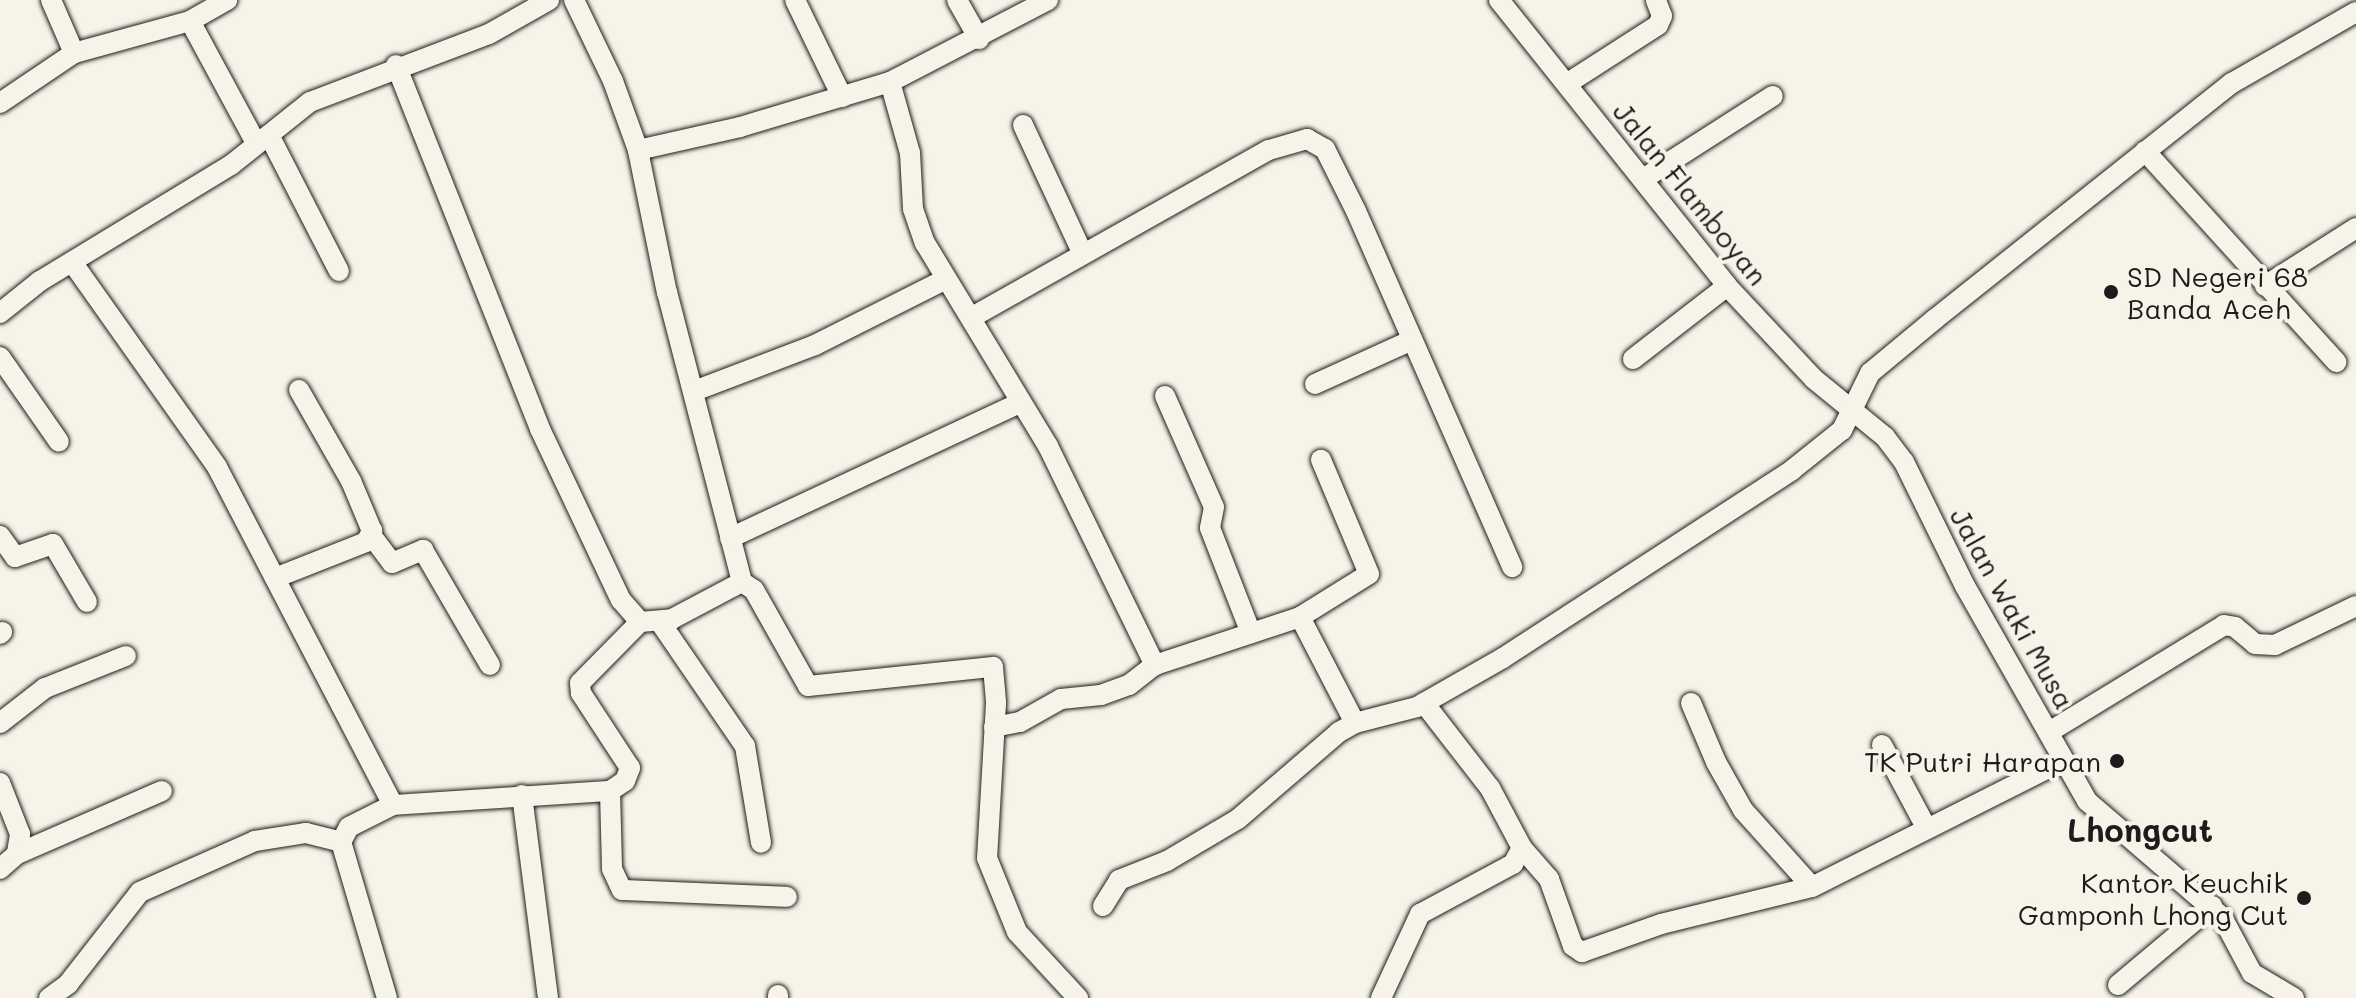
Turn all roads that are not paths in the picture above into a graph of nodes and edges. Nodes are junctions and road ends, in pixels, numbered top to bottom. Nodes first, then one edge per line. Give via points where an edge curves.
1 (51, 0) edge
2 (227, 0) edge
3 (549, 0) edge
4 (574, 0) edge
5 (795, 0) edge
6 (957, 0) edge
7 (1048, 0) edge
8 (1499, 0) edge
9 (1656, 0) edge
10 (2354, 20) edge
11 (190, 21) junction
12 (979, 39) junction
13 (74, 53) junction
14 (396, 65) junction
15 (890, 82) junction
16 (1568, 83) junction
17 (1773, 96) dead end
18 (842, 97) junction
19 (0, 103) edge
20 (1023, 125) dead end
21 (263, 139) junction
22 (638, 150) junction
23 (2145, 151) junction
24 (1643, 179) junction
25 (2356, 228) edge
26 (1082, 252) junction
27 (72, 262) junction
28 (339, 271) dead end
29 (944, 280) junction
30 (1727, 286) junction
31 (2265, 286) junction
32 (0, 313) edge
33 (974, 316) junction
34 (1412, 340) junction
35 (0, 357) edge
36 (1633, 359) dead end
37 (2336, 362) dead end
38 (1315, 384) dead end
39 (299, 390) dead end
40 (694, 391) junction
41 (1165, 396) dead end
42 (1021, 402) junction
43 (1851, 409) junction
44 (59, 442) dead end
45 (1321, 460) dead end
46 (371, 535) junction
47 (0, 536) edge
48 (730, 538) junction
49 (1512, 567) dead end
50 (275, 578) junction
51 (742, 582) junction
52 (87, 602) dead end
53 (2356, 606) edge
54 (1300, 617) junction
55 (650, 622) junction
56 (1251, 633) junction
57 (126, 656) dead end
58 (490, 665) dead end
59 (1155, 665) junction
60 (1424, 703) junction
61 (1691, 703) dead end
62 (0, 723) edge
63 (1355, 723) junction
64 (994, 727) junction
65 (2049, 732) junction
66 (1882, 745) dead end
67 (2062, 761) junction
68 (0, 783) edge
69 (162, 791) dead end
70 (610, 791) junction
71 (522, 795) junction
72 (393, 805) junction
73 (1927, 829) junction
74 (341, 842) junction
75 (761, 843) dead end
76 (1522, 848) junction
77 (17, 854) junction
78 (0, 869) edge
79 (1812, 887) junction
80 (787, 897) dead end
81 (1103, 906) dead end
82 (2212, 906) junction
83 (2118, 985) dead end
84 (49, 998) edge
85 (387, 998) edge
86 (548, 998) edge
87 (1078, 998) edge
88 (1381, 998) edge
89 (2294, 998) edge

1 - 13 street
2 - 11 street
3 - 14 street via 489,34
4 - 22 street via 613,81
5 - 18 street
6 - 12 street
7 - 12 street
8 - 16 street, Jalan Flamboyan
9 - 16 street via 1662,16 1658,25
10 - 23 street via 2232,83
11 - 13 street
11 - 21 street
12 - 15 street
13 - 19 street
14 - 21 street via 310,102
14 - 55 street via 540,429 621,600
15 - 18 street
15 - 29 street via 910,153 913,209
16 - 24 street, Jalan Flamboyan
17 - 24 street
18 - 22 street
20 - 26 street
21 - 27 street via 192,191
21 - 28 street
22 - 40 street via 667,293
23 - 31 street
23 - 43 street via 1870,373
24 - 30 street, Jalan Flamboyan
25 - 31 street
26 - 33 street
26 - 34 street via 1269,150 1307,139 1325,149
27 - 32 street
27 - 50 street via 217,467
29 - 33 street
29 - 40 street via 815,345
30 - 36 street
30 - 43 street, Jalan Flamboyan via 1814,379
31 - 37 street
33 - 42 street
34 - 38 street
34 - 49 street
35 - 44 street
39 - 46 street via 351,481
40 - 48 street
41 - 56 street via 1214,507 1210,528
42 - 48 street
42 - 59 street
43 - 60 street via 1842,430 1792,470 1565,620
43 - 65 street, Jalan Waki Musa via 1885,437 1904,462 1965,586
45 - 54 street via 1369,574
46 - 50 street via 366,542
46 - 58 street via 392,563 423,550
47 - 52 street via 15,557 53,544
48 - 51 street
50 - 72 street
51 - 55 street
51 - 64 street via 754,590 808,686 990,664 995,670
53 - 65 street via 2275,645 2255,644 2235,627 2224,625
54 - 56 street
54 - 63 street
55 - 70 street via 580,683 581,693 629,764 625,781
55 - 75 street via 745,746
56 - 59 street
57 - 62 street via 45,688
59 - 64 street via 1129,685 1101,695 1061,699 1020,722
60 - 63 street
60 - 76 street via 1490,788
61 - 79 street via 1743,810
63 - 81 street via 1295,765 1238,819 1167,861 1119,880
64 - 87 street via 987,858 993,880 1017,932
65 - 67 street, Jalan Waki Musa
66 - 73 street
67 - 73 street
67 - 82 street, Jalan Waki Musa via 2104,818
68 - 77 street via 20,834
69 - 77 street
70 - 71 street
70 - 80 street via 612,869 622,890
71 - 72 street
71 - 86 street
72 - 74 street via 349,827
73 - 79 street
74 - 84 street via 306,833 255,841 140,892 68,984
74 - 85 street
76 - 79 street via 1549,879 1573,946 1582,952 1661,924
76 - 88 street via 1513,864 1420,914
77 - 78 street
82 - 83 street
82 - 89 street, Jalan Waki Musa via 2252,973

